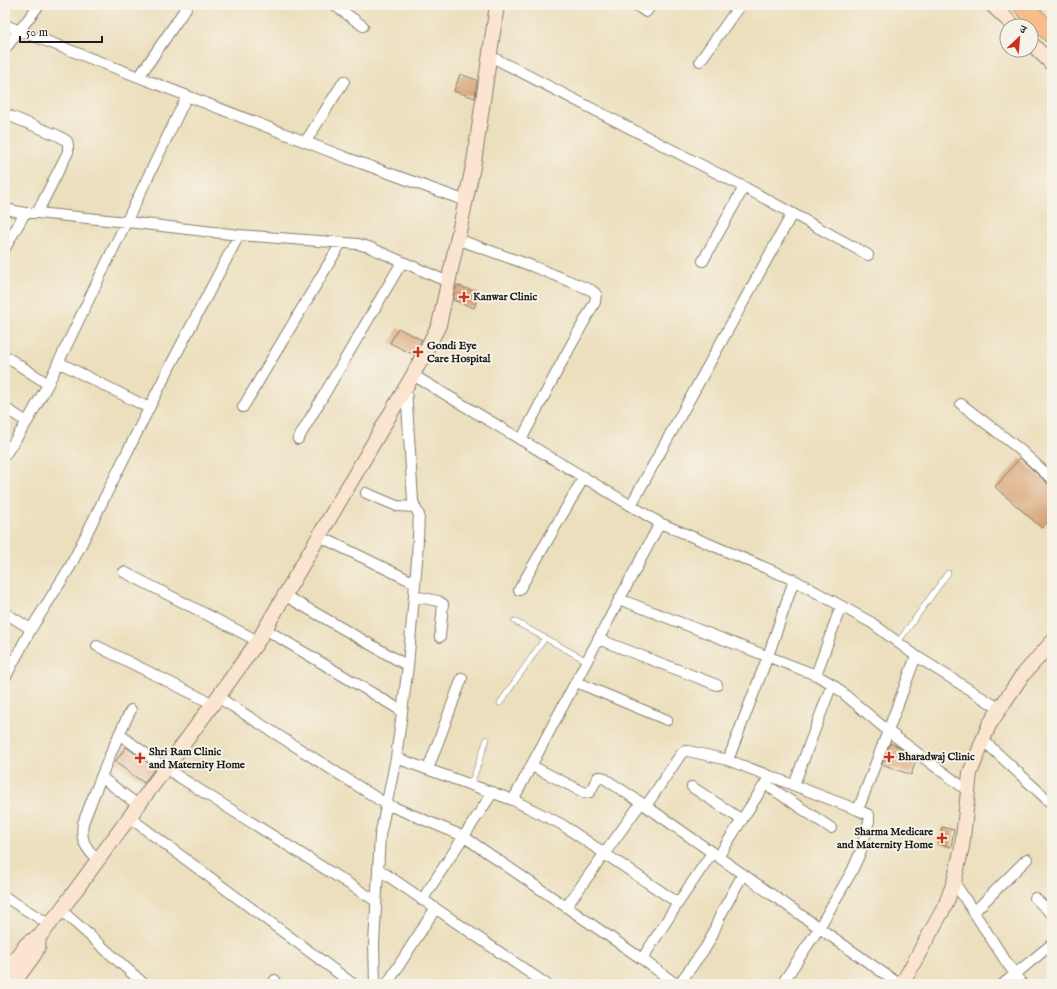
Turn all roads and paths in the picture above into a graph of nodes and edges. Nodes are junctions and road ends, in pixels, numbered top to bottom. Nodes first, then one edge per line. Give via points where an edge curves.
1 (39, 5) edge
2 (188, 5) edge
3 (334, 5) edge
4 (498, 5) edge
5 (636, 5) edge
6 (651, 5) edge
7 (740, 5) edge
8 (992, 5) edge
9 (1022, 5) edge
10 (1006, 18) edge
11 (5, 25) edge
12 (363, 26) dead end
13 (19, 30) junction
14 (1052, 34) edge
15 (5, 48) edge
16 (1039, 51) edge
17 (490, 56) junction
18 (700, 61) dead end
19 (1052, 64) edge
20 (139, 77) junction
21 (344, 81) dead end
22 (188, 96) junction
23 (5, 114) edge
24 (306, 141) junction
25 (744, 187) junction
26 (466, 200) junction
27 (5, 209) edge
28 (25, 214) junction
29 (37, 214) junction
30 (792, 214) junction
31 (127, 222) junction
32 (239, 235) junction
33 (457, 240) junction
34 (341, 243) junction
35 (5, 248) edge
36 (868, 255) dead end
37 (703, 261) dead end
38 (402, 262) junction
39 (448, 282) junction
40 (5, 356) edge
41 (58, 362) junction
42 (413, 375) junction
43 (48, 384) junction
44 (406, 388) junction
45 (961, 404) dead end
46 (243, 406) dead end
47 (5, 408) edge
48 (149, 408) junction
49 (27, 422) junction
50 (298, 439) dead end
51 (522, 440) junction
52 (5, 456) edge
53 (584, 477) junction
54 (1052, 479) edge
55 (366, 493) dead end
56 (631, 505) junction
57 (415, 507) junction
58 (660, 523) junction
59 (319, 536) junction
60 (124, 572) dead end
61 (948, 573) dead end
62 (794, 580) junction
63 (415, 584) junction
64 (519, 590) dead end
65 (284, 595) junction
66 (414, 596) junction
67 (619, 600) junction
68 (841, 606) junction
69 (5, 614) edge
70 (514, 621) dead end
71 (265, 628) junction
72 (31, 629) junction
73 (440, 637) dead end
74 (545, 638) junction
75 (598, 639) junction
76 (258, 641) junction
77 (898, 642) junction
78 (1052, 642) edge
79 (97, 646) dead end
80 (768, 656) junction
81 (916, 656) junction
82 (587, 661) junction
83 (408, 666) junction
84 (816, 675) junction
85 (5, 678) edge
86 (462, 678) dead end
87 (576, 682) junction
88 (832, 684) junction
89 (717, 685) dead end
90 (215, 701) junction
91 (500, 703) dead end
92 (1000, 709) junction
93 (131, 710) dead end
94 (402, 711) junction
95 (667, 720) dead end
96 (888, 731) junction
97 (119, 734) junction
98 (487, 740) dead end
99 (983, 740) junction
100 (396, 758) junction
101 (728, 760) junction
102 (532, 766) junction
103 (166, 768) junction
104 (428, 769) junction
105 (101, 777) junction
106 (768, 780) junction
107 (471, 784) junction
108 (794, 785) junction
109 (692, 787) dead end
110 (968, 791) junction
111 (493, 792) junction
112 (514, 800) junction
113 (386, 804) junction
114 (643, 804) junction
115 (1052, 804) edge
116 (138, 805) junction
117 (858, 810) junction
118 (129, 817) junction
119 (742, 820) junction
120 (830, 828) dead end
121 (464, 836) junction
122 (605, 853) junction
123 (715, 855) junction
124 (1027, 859) dead end
125 (97, 860) junction
126 (378, 870) junction
127 (743, 874) junction
128 (954, 882) junction
129 (5, 897) edge
130 (1035, 898) dead end
131 (422, 900) junction
132 (376, 901) junction
133 (678, 903) junction
134 (566, 907) junction
135 (435, 909) junction
136 (61, 910) junction
137 (974, 912) junction
138 (1052, 914) edge
139 (49, 924) junction
140 (819, 928) junction
141 (39, 937) junction
142 (1052, 944) edge
143 (642, 959) junction
144 (5, 974) edge
145 (1015, 974) junction
146 (13, 984) edge
147 (144, 984) edge
148 (353, 984) edge
149 (376, 984) edge
150 (387, 984) edge
151 (546, 984) edge
152 (677, 984) edge
153 (782, 984) edge
154 (899, 984) edge
155 (902, 984) edge
156 (1003, 984) edge
157 (1022, 984) edge

1 - 13 street
2 - 20 street
3 - 12 street
4 - 17 street
5 - 6 street via 646,12
7 - 18 street
8 - 10 street
9 - 14 highway
11 - 13 street
13 - 15 street
13 - 20 street
16 - 19 street
17 - 25 street
17 - 26 street
20 - 22 street
21 - 24 street
22 - 24 street
22 - 31 street
23 - 29 street via 67,141 68,152
24 - 26 street
25 - 30 street
25 - 37 street
26 - 33 street
27 - 28 street
28 - 29 street
28 - 35 street
29 - 31 street
30 - 36 street
30 - 56 street
31 - 32 street
31 - 41 street
32 - 34 street
32 - 48 street
33 - 39 street
33 - 51 street via 532,266 596,294 595,302
34 - 38 street via 363,245
34 - 46 street
38 - 39 street
38 - 50 street
39 - 42 street via 439,325
40 - 43 street
41 - 43 street
41 - 48 street
42 - 44 street
42 - 51 street
43 - 49 street
44 - 57 street
44 - 59 street
45 - 54 street via 1018,448
47 - 49 street
48 - 72 street via 70,567
49 - 52 street
51 - 53 street
53 - 56 street
53 - 64 street
55 - 57 street via 397,506
56 - 58 street
57 - 63 street via 419,515
58 - 62 street
58 - 67 street
59 - 63 street
59 - 65 street
60 - 76 street
61 - 77 lane
62 - 68 street
62 - 80 street
63 - 66 street
65 - 71 street
65 - 83 street
66 - 73 street via 443,604
66 - 83 street
67 - 75 street
67 - 80 street
68 - 77 street via 872,623
68 - 84 street
69 - 72 street
70 - 74 lane
71 - 76 street
71 - 94 street
72 - 85 street
74 - 82 lane
74 - 91 lane
75 - 82 street
75 - 89 street
76 - 90 street
77 - 81 street
78 - 92 street via 1021,677
79 - 90 street
80 - 84 street
80 - 101 street
81 - 92 street
81 - 96 street
82 - 87 street
83 - 94 street
84 - 88 street
86 - 104 street
87 - 95 street
87 - 102 street
88 - 96 street
88 - 108 street
90 - 103 street
90 - 113 street
92 - 99 street
93 - 97 street
94 - 100 street
96 - 110 street
96 - 117 street
97 - 103 street
97 - 105 street
98 - 107 lane
99 - 110 street via 970,773
99 - 115 street
100 - 104 street
100 - 113 street
101 - 106 street
101 - 114 street via 685,751
102 - 112 street
102 - 114 street via 585,793 590,792 598,778 602,777
103 - 116 street
103 - 132 street
104 - 107 street
105 - 116 street
105 - 125 street via 81,832 87,848
106 - 108 street
106 - 119 street
106 - 120 street
107 - 111 street
108 - 117 street
109 - 119 street
110 - 128 street via 962,847
111 - 112 street
111 - 121 street
112 - 122 street via 562,824
113 - 121 street
113 - 126 street via 380,836
114 - 122 street
114 - 123 street
116 - 118 street
117 - 140 street via 869,815 861,851
118 - 125 street
118 - 148 street
119 - 123 street
121 - 131 street
121 - 134 street
122 - 133 street
122 - 134 street
123 - 127 street
123 - 133 street
124 - 137 street
125 - 136 street
126 - 131 street
126 - 132 street
127 - 140 street
127 - 152 street via 706,947
128 - 137 street
128 - 155 street
129 - 139 street
130 - 138 street
131 - 135 street
132 - 149 street
133 - 143 street
134 - 143 street
135 - 150 street
135 - 151 street
136 - 139 street
136 - 147 street
137 - 145 street
139 - 141 street
140 - 153 street
140 - 154 street
141 - 144 street via 23,948
141 - 146 street via 34,955
142 - 145 street
143 - 152 street
145 - 156 street
145 - 157 street

